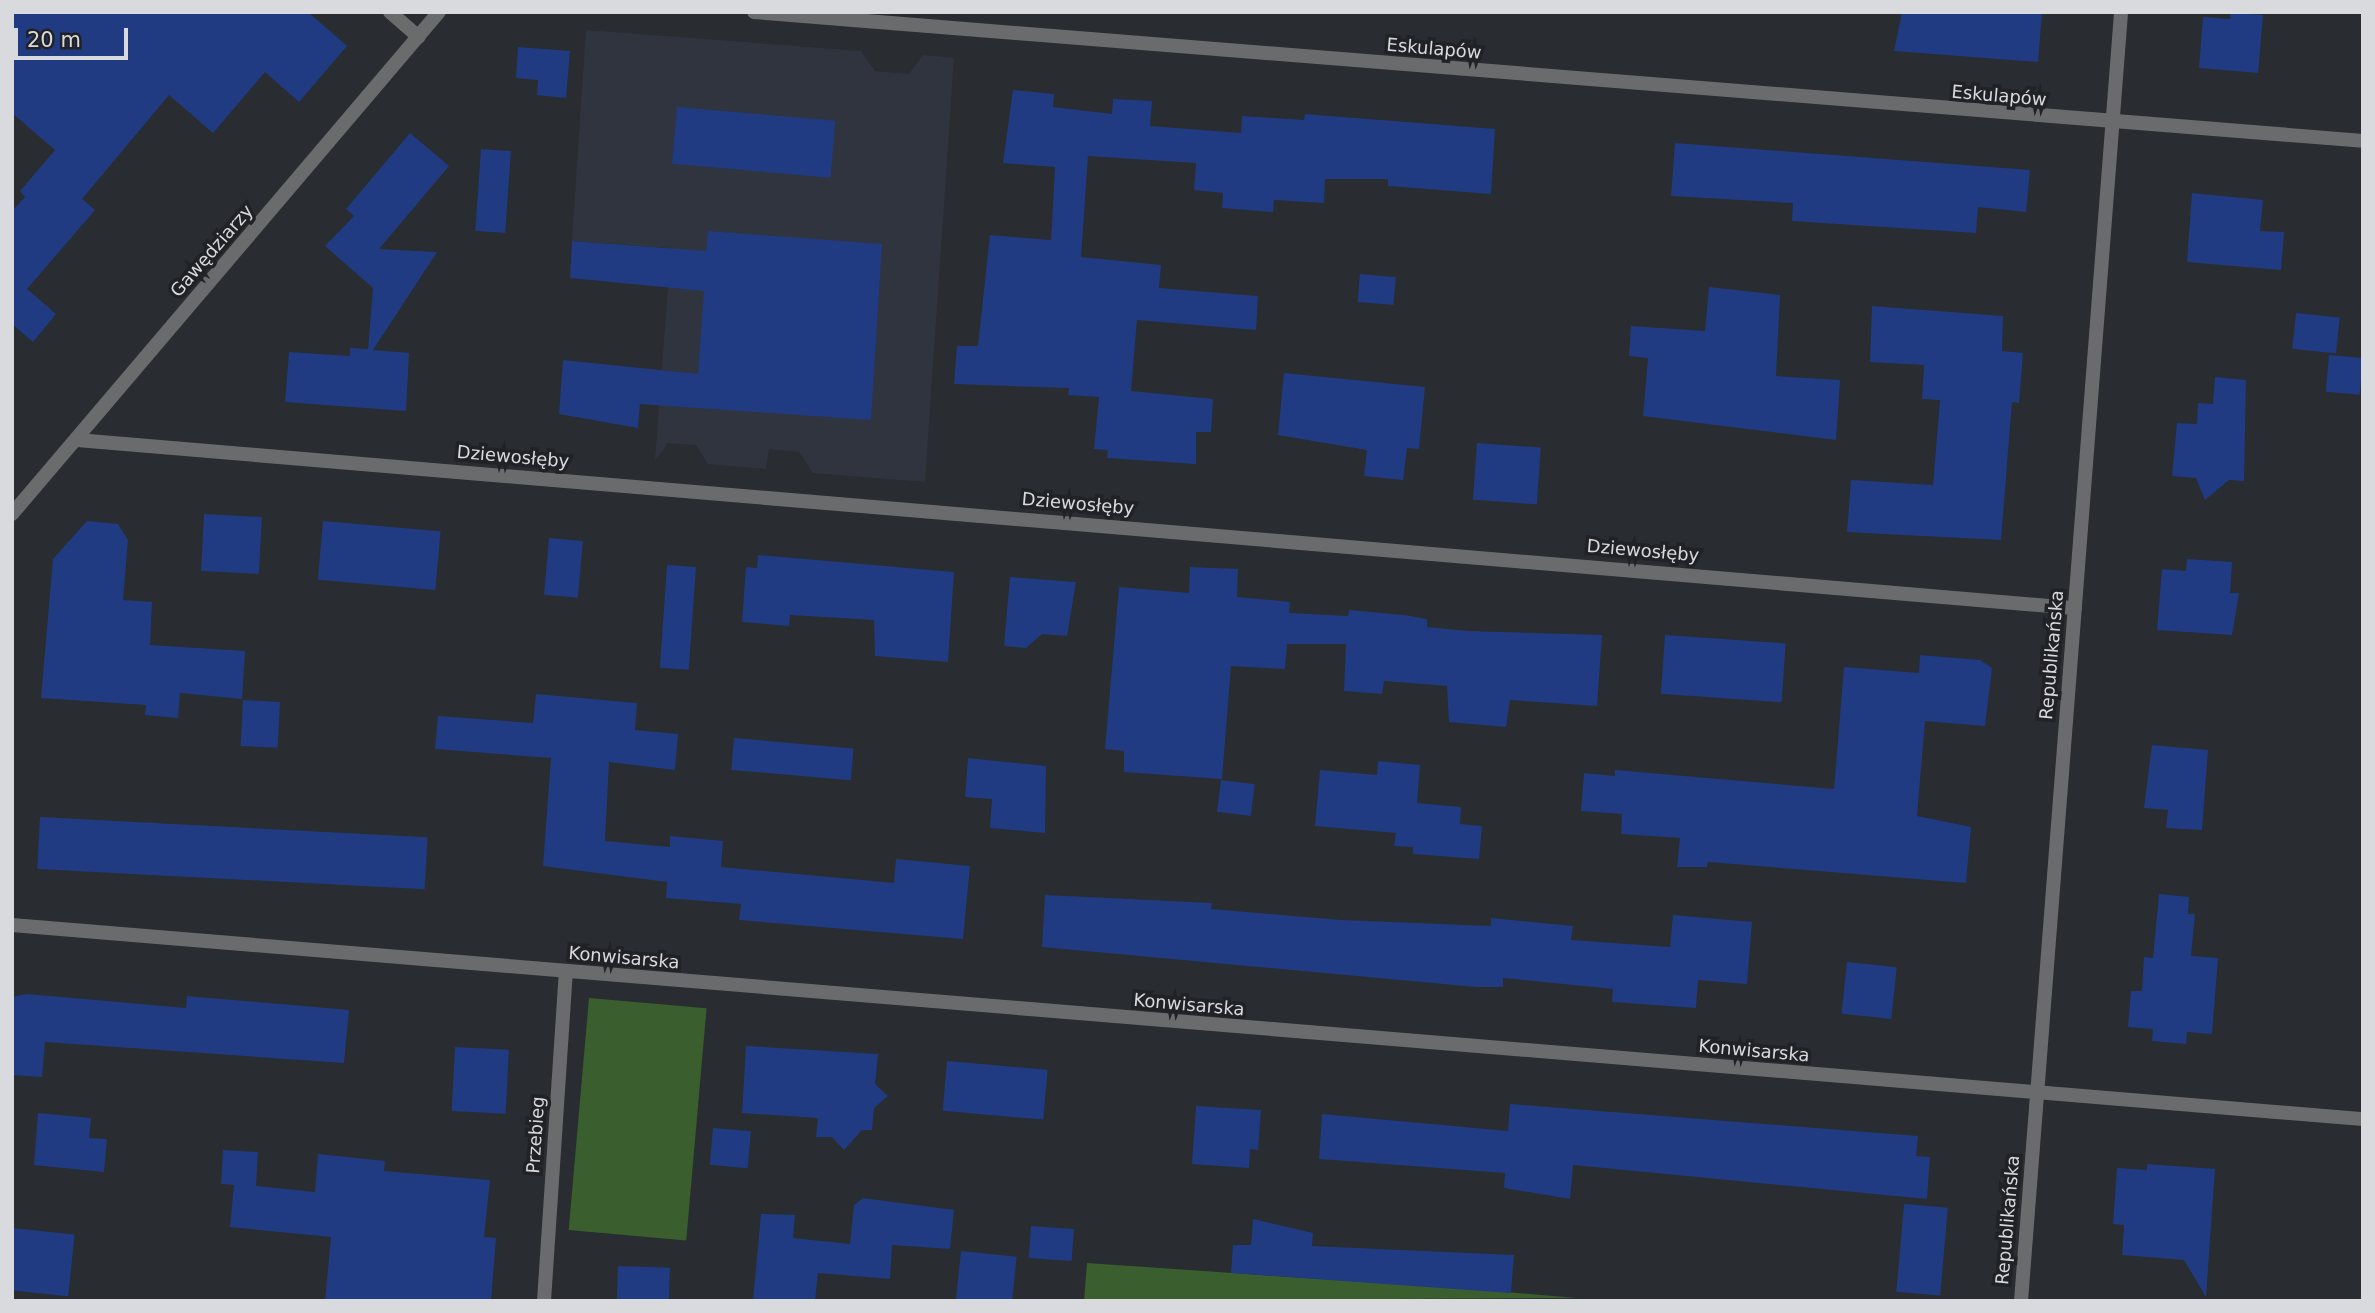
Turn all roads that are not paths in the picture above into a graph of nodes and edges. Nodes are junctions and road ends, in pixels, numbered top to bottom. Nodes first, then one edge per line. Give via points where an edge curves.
1 (390, 12) edge
2 (439, 12) edge
3 (754, 12) edge
4 (2120, 12) edge
5 (419, 37) junction
6 (2111, 124) junction
7 (2363, 141) edge
8 (77, 440) junction
9 (12, 514) edge
10 (2075, 608) junction
11 (12, 925) edge
12 (566, 972) junction
13 (2038, 1093) junction
14 (2363, 1119) edge
15 (544, 1301) edge
16 (2021, 1301) edge

1 - 5 street
2 - 5 street, Gawędziarzy
3 - 6 street, Eskulapów
4 - 6 street, Republikańska
5 - 8 street, Gawędziarzy
6 - 7 street, Eskulapów
6 - 10 street, Republikańska
8 - 9 street, Gawędziarzy
8 - 10 street, Dziewosłęby
10 - 13 street, Republikańska
11 - 12 street, Konwisarska
12 - 13 street, Konwisarska
12 - 15 street, Przebieg
13 - 14 street, Konwisarska
13 - 16 street, Republikańska

